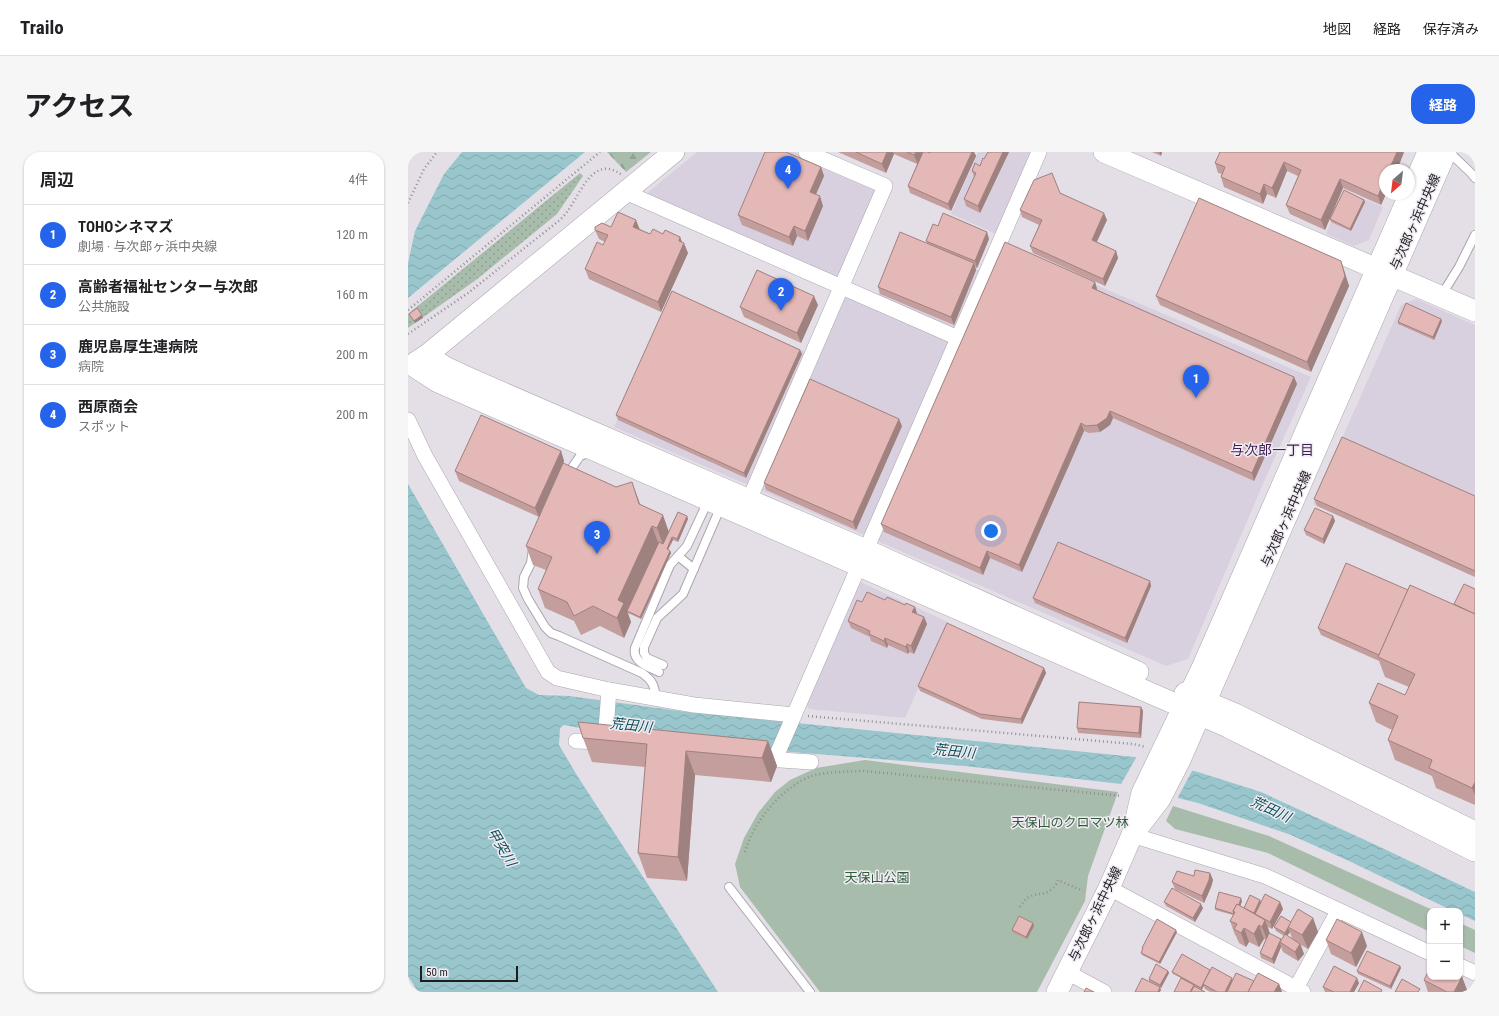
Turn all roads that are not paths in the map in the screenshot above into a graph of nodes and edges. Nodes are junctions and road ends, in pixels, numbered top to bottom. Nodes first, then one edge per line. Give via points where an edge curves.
1 (674, 152) edge
2 (806, 152) edge
3 (1039, 152) edge
4 (1104, 152) edge
5 (1428, 152) edge
6 (1446, 152) edge
7 (1449, 152) edge
8 (1475, 178) edge
9 (626, 185) junction
10 (1475, 235) edge
11 (1385, 272) junction
12 (842, 287) junction
13 (1440, 296) junction
14 (1475, 311) edge
15 (958, 338) junction
16 (416, 362) edge
17 (408, 420) edge
18 (599, 444) junction
19 (561, 483) edge
20 (715, 504) junction
21 (745, 508) junction
22 (533, 543) edge
23 (678, 556) junction
24 (863, 558) junction
25 (694, 569) junction
26 (609, 693) junction
27 (656, 698) junction
28 (1195, 704) junction
29 (793, 718) junction
30 (605, 739) junction
31 (576, 741) dead end
32 (620, 744) edge
33 (776, 756) junction
34 (752, 757) edge
35 (810, 762) dead end
36 (1410, 809) junction
37 (1475, 832) edge
38 (1132, 835) junction
39 (1475, 851) edge
40 (729, 887) dead end
41 (1108, 888) junction
42 (1338, 911) junction
43 (1427, 951) edge
44 (1463, 967) edge
45 (1067, 972) junction
46 (1475, 973) edge
47 (1298, 991) edge
48 (810, 992) edge
49 (1057, 992) edge
50 (1104, 992) edge

1 - 9 street
2 - 12 street via 885,186
3 - 15 street
4 - 11 street
5 - 11 street, 与次郎ヶ浜中央線
6 - 11 street, 与次郎ヶ浜中央線
7 - 8 lane
9 - 12 street
9 - 16 street
10 - 13 lane
11 - 13 street
11 - 28 street, 与次郎ヶ浜中央線
12 - 15 street
12 - 21 street
13 - 14 street
15 - 24 street
16 - 18 street via 445,366
17 - 26 street via 425,456 548,672 557,678
18 - 19 lane via 580,456
18 - 20 street
18 - 21 street
20 - 21 street
20 - 23 lane
20 - 25 lane
21 - 24 street
22 - 27 lane via 531,563 524,577 523,588 545,626 551,633 642,673 650,679
23 - 25 lane
23 - 25 lane via 670,565 637,641 634,652 643,665 661,669 647,658 644,647 657,618 683,594
24 - 28 street
24 - 29 street
26 - 27 street
26 - 30 street
27 - 29 street
28 - 36 street via 1235,714
28 - 38 street, 与次郎ヶ浜中央線 via 1163,753 1141,796
29 - 33 street
30 - 31 street
30 - 32 street
33 - 34 street
33 - 35 street
36 - 37 street
36 - 39 street
38 - 41 street, 与次郎ヶ浜中央線
38 - 42 street via 1265,876
40 - 48 lane
41 - 45 street, 与次郎ヶ浜中央線
41 - 47 street
42 - 43 street
42 - 47 street
44 - 46 street
45 - 49 street, 与次郎ヶ浜中央線
45 - 50 street

